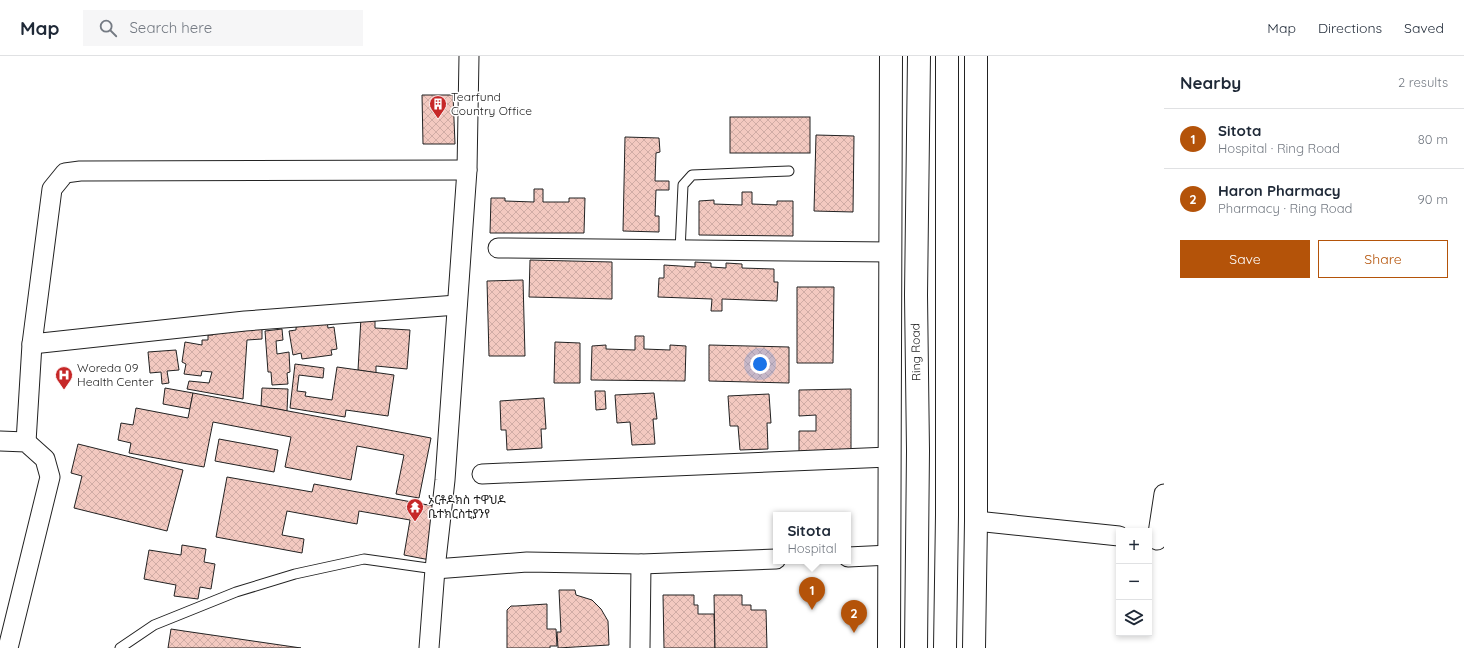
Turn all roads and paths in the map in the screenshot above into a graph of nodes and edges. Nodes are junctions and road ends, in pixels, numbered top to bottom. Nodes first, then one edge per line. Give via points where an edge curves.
1 (469, 56) edge
2 (891, 56) edge
3 (919, 56) edge
4 (947, 56) edge
5 (976, 56) edge
6 (467, 170) junction
7 (789, 171) dead end
8 (498, 248) dead end
9 (680, 251) junction
10 (891, 252) junction
11 (457, 305) junction
12 (32, 344) junction
13 (0, 441) edge
14 (26, 442) junction
15 (889, 457) junction
16 (482, 474) dead end
17 (1164, 494) edge
18 (976, 521) junction
19 (1116, 536) edge
20 (1157, 540) edge
21 (890, 555) junction
22 (851, 557) edge
23 (773, 559) edge
24 (641, 564) junction
25 (434, 569) junction
26 (8, 648) edge
27 (120, 648) edge
28 (429, 648) edge
29 (640, 648) edge
30 (889, 648) edge
31 (916, 648) edge
32 (945, 648) edge
33 (974, 648) edge

1 - 6 street
2 - 10 main road
3 - 31 main road, Ring Road
4 - 32 main road
5 - 18 main road
6 - 11 street
6 - 12 street via 64,173 52,189
7 - 9 lane via 692,175 683,185
8 - 9 street
9 - 10 street
10 - 15 main road
11 - 12 street via 245,321
11 - 25 street via 445,480
12 - 14 street
13 - 14 street
14 - 26 street via 45,459 50,477
15 - 16 street
15 - 21 main road
17 - 20 street
18 - 19 street
18 - 33 main road
21 - 22 street
21 - 30 main road
23 - 24 street
24 - 25 street via 527,562
24 - 29 street
25 - 27 lane via 364,559 295,574 236,592 154,625
25 - 28 street

